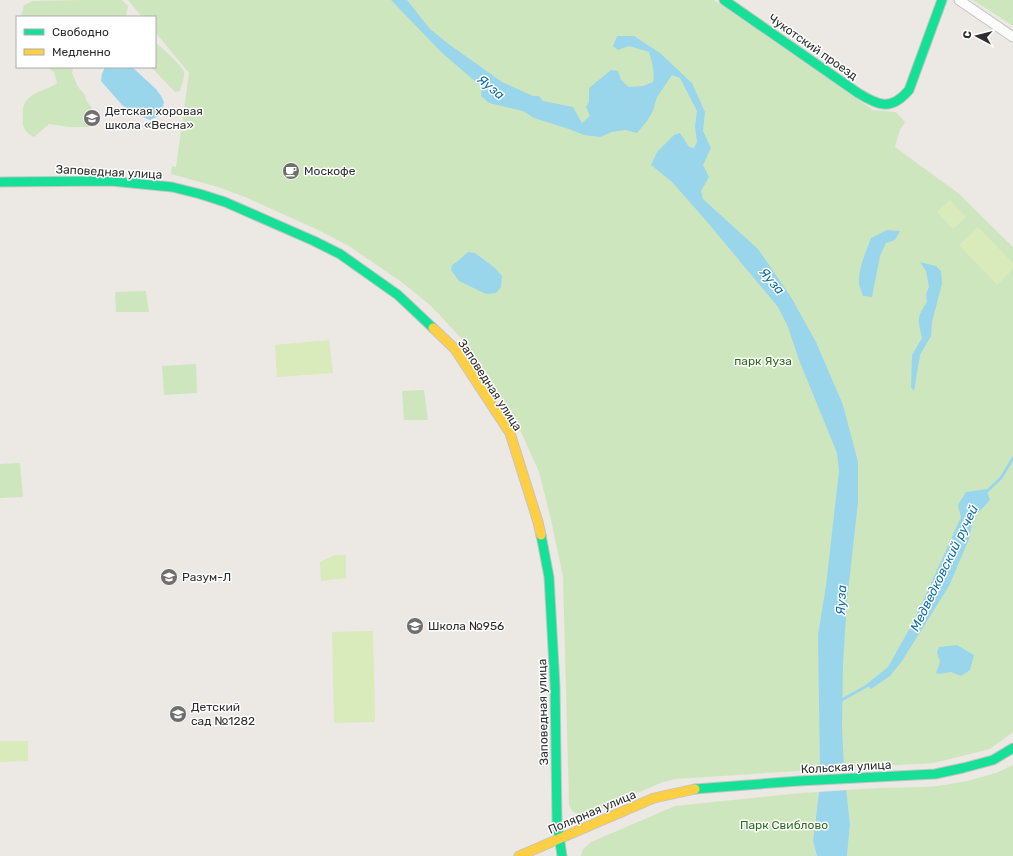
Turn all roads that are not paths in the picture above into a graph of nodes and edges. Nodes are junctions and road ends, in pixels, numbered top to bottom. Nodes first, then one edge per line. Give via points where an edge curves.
1 (724, 0) edge
2 (942, 0) edge
3 (959, 0) edge
4 (1013, 37) edge
5 (0, 182) edge
6 (1013, 748) edge
7 (675, 793) joint
8 (560, 838) junction
9 (519, 856) edge
10 (562, 856) edge

1 - 2 street, Чукотский проезд via 869,100 887,105 904,98 909,90
3 - 4 street
5 - 8 street, Заповедная улица via 64,180 154,185 172,187 225,202 340,254 398,295 456,349 510,433 538,522 549,577 555,678 557,821
6 - 7 street, Кольская улица via 993,760 935,774 799,781
7 - 8 street, Полярная улица via 654,798
8 - 9 street, Полярная улица
8 - 10 street, Заповедная улица

